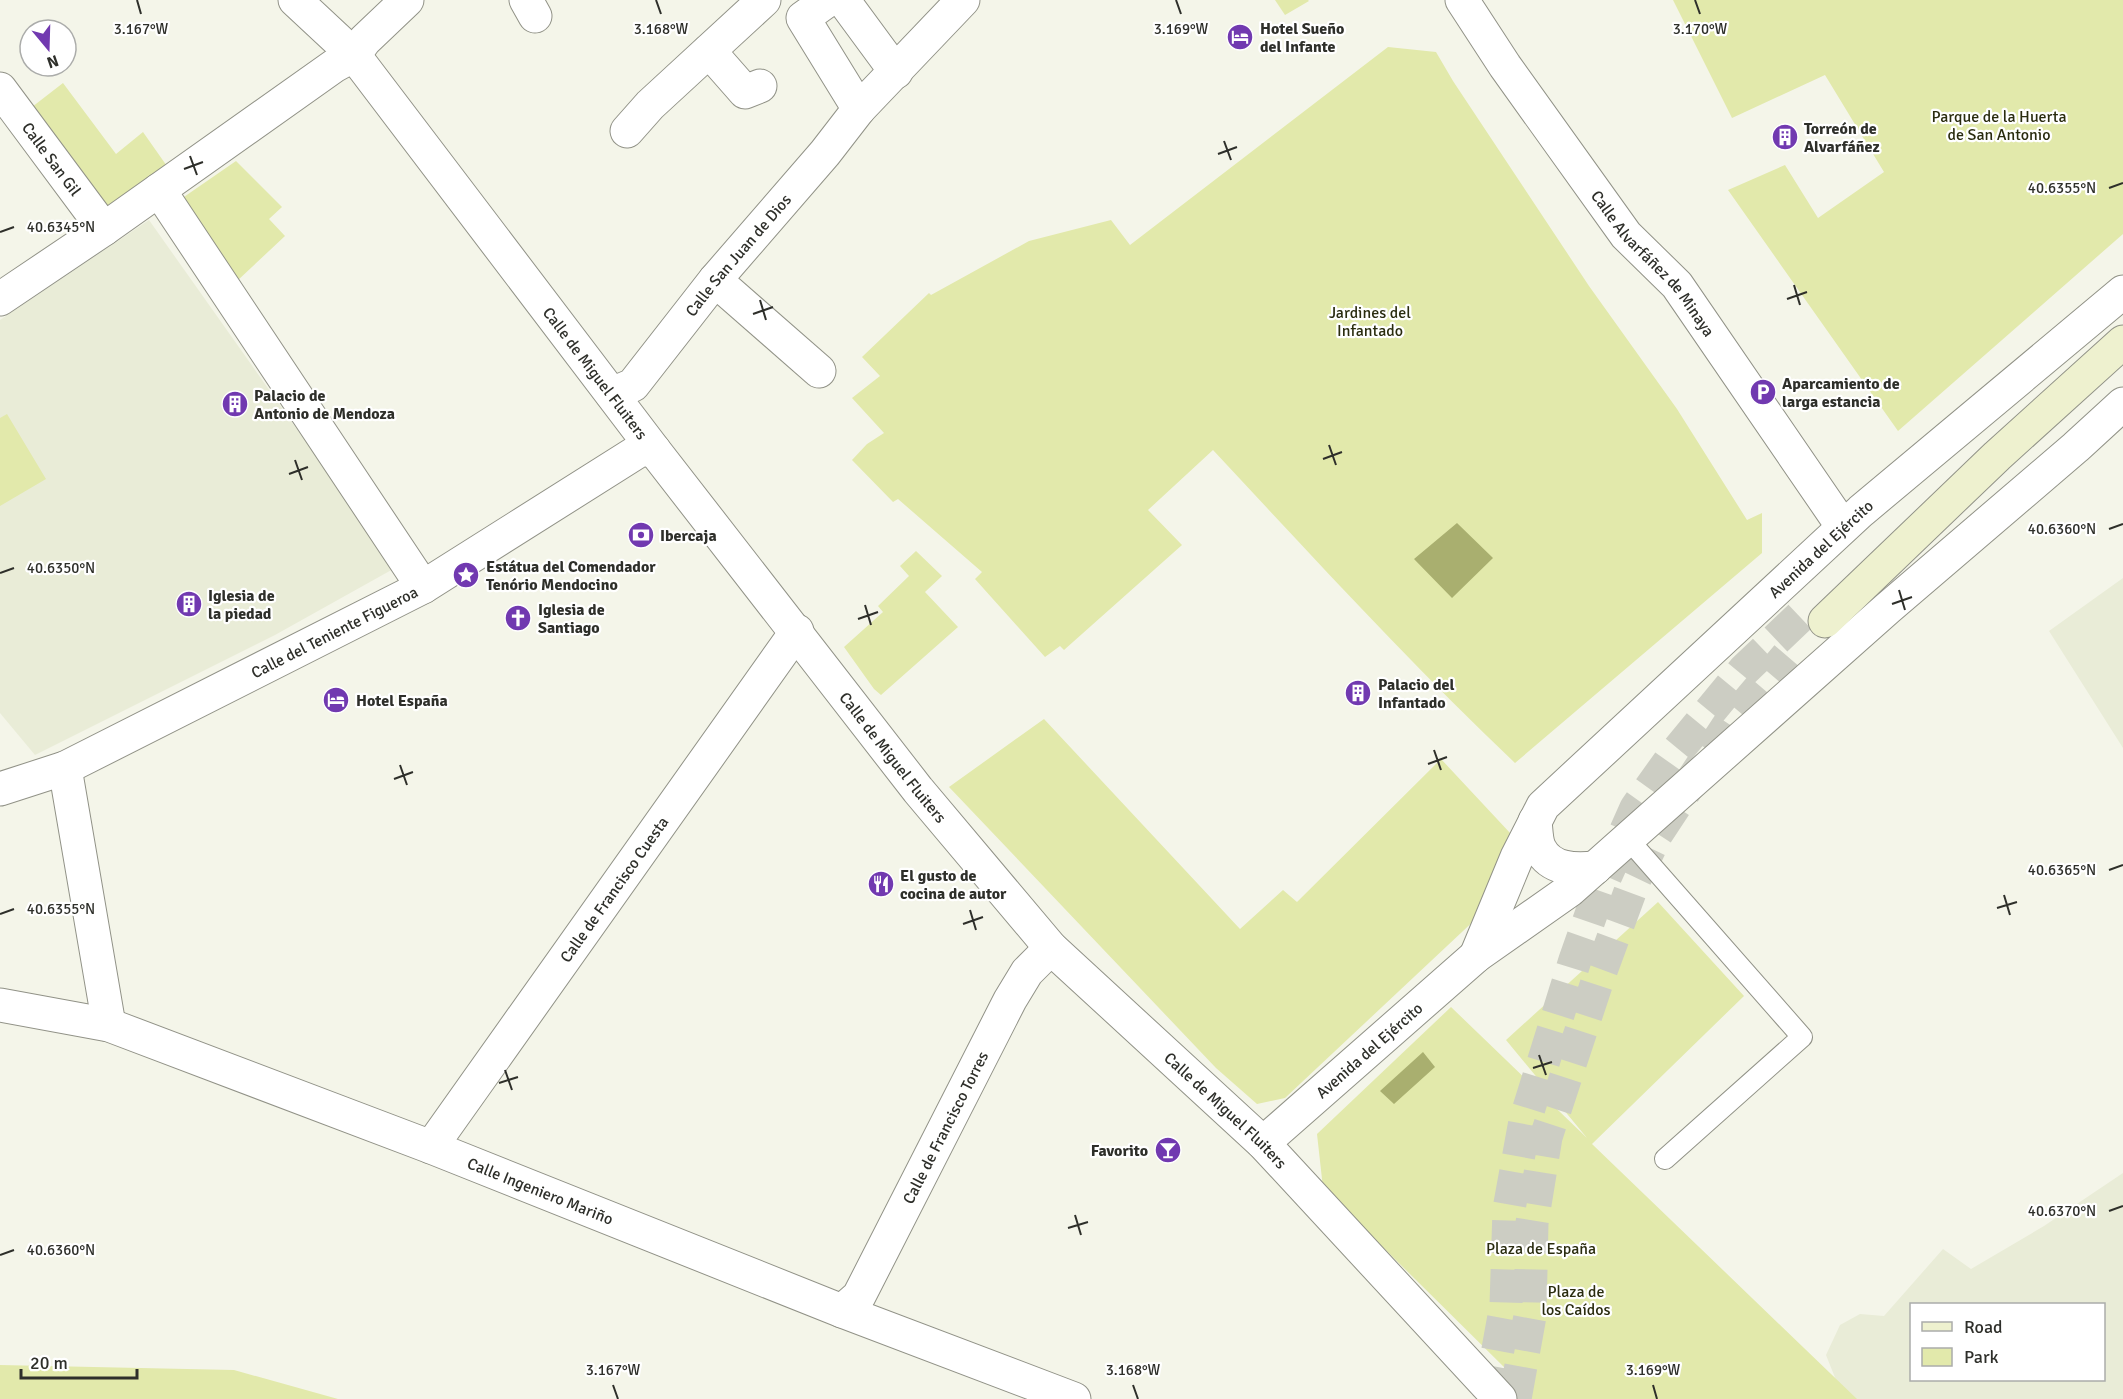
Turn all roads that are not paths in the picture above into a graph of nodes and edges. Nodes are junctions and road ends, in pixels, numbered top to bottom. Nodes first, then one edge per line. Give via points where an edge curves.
1 (295, 0) edge
2 (407, 0) edge
3 (764, 0) edge
4 (843, 0) edge
5 (963, 0) edge
6 (1462, 0) edge
7 (806, 6) edge
8 (709, 51) junction
9 (354, 55) junction
10 (896, 72) junction
11 (760, 86) dead end
12 (0, 88) edge
13 (859, 109) junction
14 (627, 131) dead end
15 (159, 190) junction
16 (104, 229) junction
17 (715, 280) junction
18 (2123, 292) edge
19 (0, 298) edge
20 (2123, 342) edge
21 (819, 371) dead end
22 (612, 394) junction
23 (2123, 404) edge
24 (654, 450) junction
25 (1843, 527) junction
26 (423, 587) junction
27 (1817, 614) tunnel mouth
28 (796, 631) junction
29 (65, 768) junction
30 (0, 789) edge
31 (1535, 821) junction
32 (1628, 839) junction
33 (1595, 868) junction
34 (1051, 948) junction
35 (1476, 956) junction
36 (0, 1005) edge
37 (109, 1025) junction
38 (1263, 1143) junction
39 (431, 1147) junction
40 (1665, 1158) dead end
41 (842, 1311) junction
42 (1074, 1399) edge
43 (1500, 1399) edge

1 - 9 street, Calle de Miguel Fluiters
2 - 9 street
3 - 8 street
4 - 10 street
5 - 10 street, Calle San Juan de Dios
6 - 25 street, Calle Alvarfáñez de Minaya via 1626,235 1677,285
7 - 13 street
8 - 11 street via 745,92
8 - 14 street
9 - 15 street
9 - 22 street, Calle de Miguel Fluiters
10 - 13 street, Calle San Juan de Dios
12 - 16 street, Calle San Gil
13 - 17 street, Calle San Juan de Dios
15 - 16 street
15 - 26 street
16 - 19 street
17 - 21 street
17 - 22 street, Calle San Juan de Dios via 633,385
18 - 25 street, Avenida del Ejército
20 - 27 main road
22 - 24 street, Calle de Miguel Fluiters
23 - 32 street, Avenida del Ejército
24 - 26 street, Calle del Teniente Figueroa via 640,450
24 - 28 street, Calle de Miguel Fluiters
25 - 31 street, Avenida del Ejército via 1543,806
26 - 29 street, Calle del Teniente Figueroa
28 - 34 street, Calle de Miguel Fluiters via 918,790
28 - 39 street, Calle de Francisco Cuesta
29 - 30 street, Calle del Teniente Figueroa
29 - 37 street
31 - 33 street via 1539,849 1552,863 1574,870
31 - 35 street, Avenida del Ejército
32 - 33 street, Avenida del Ejército
32 - 40 lane via 1802,1037
33 - 35 street, Avenida del Ejército
34 - 38 street, Calle de Miguel Fluiters
34 - 41 street, Calle de Francisco Torres via 1027,972 1010,1000 859,1296
35 - 38 street, Avenida del Ejército
36 - 37 street, Calle Ingeniero Mariño
37 - 39 street, Calle Ingeniero Mariño
38 - 43 street, Calle de Miguel Fluiters
39 - 41 street, Calle Ingeniero Mariño
41 - 42 street, Calle Ingeniero Mariño

